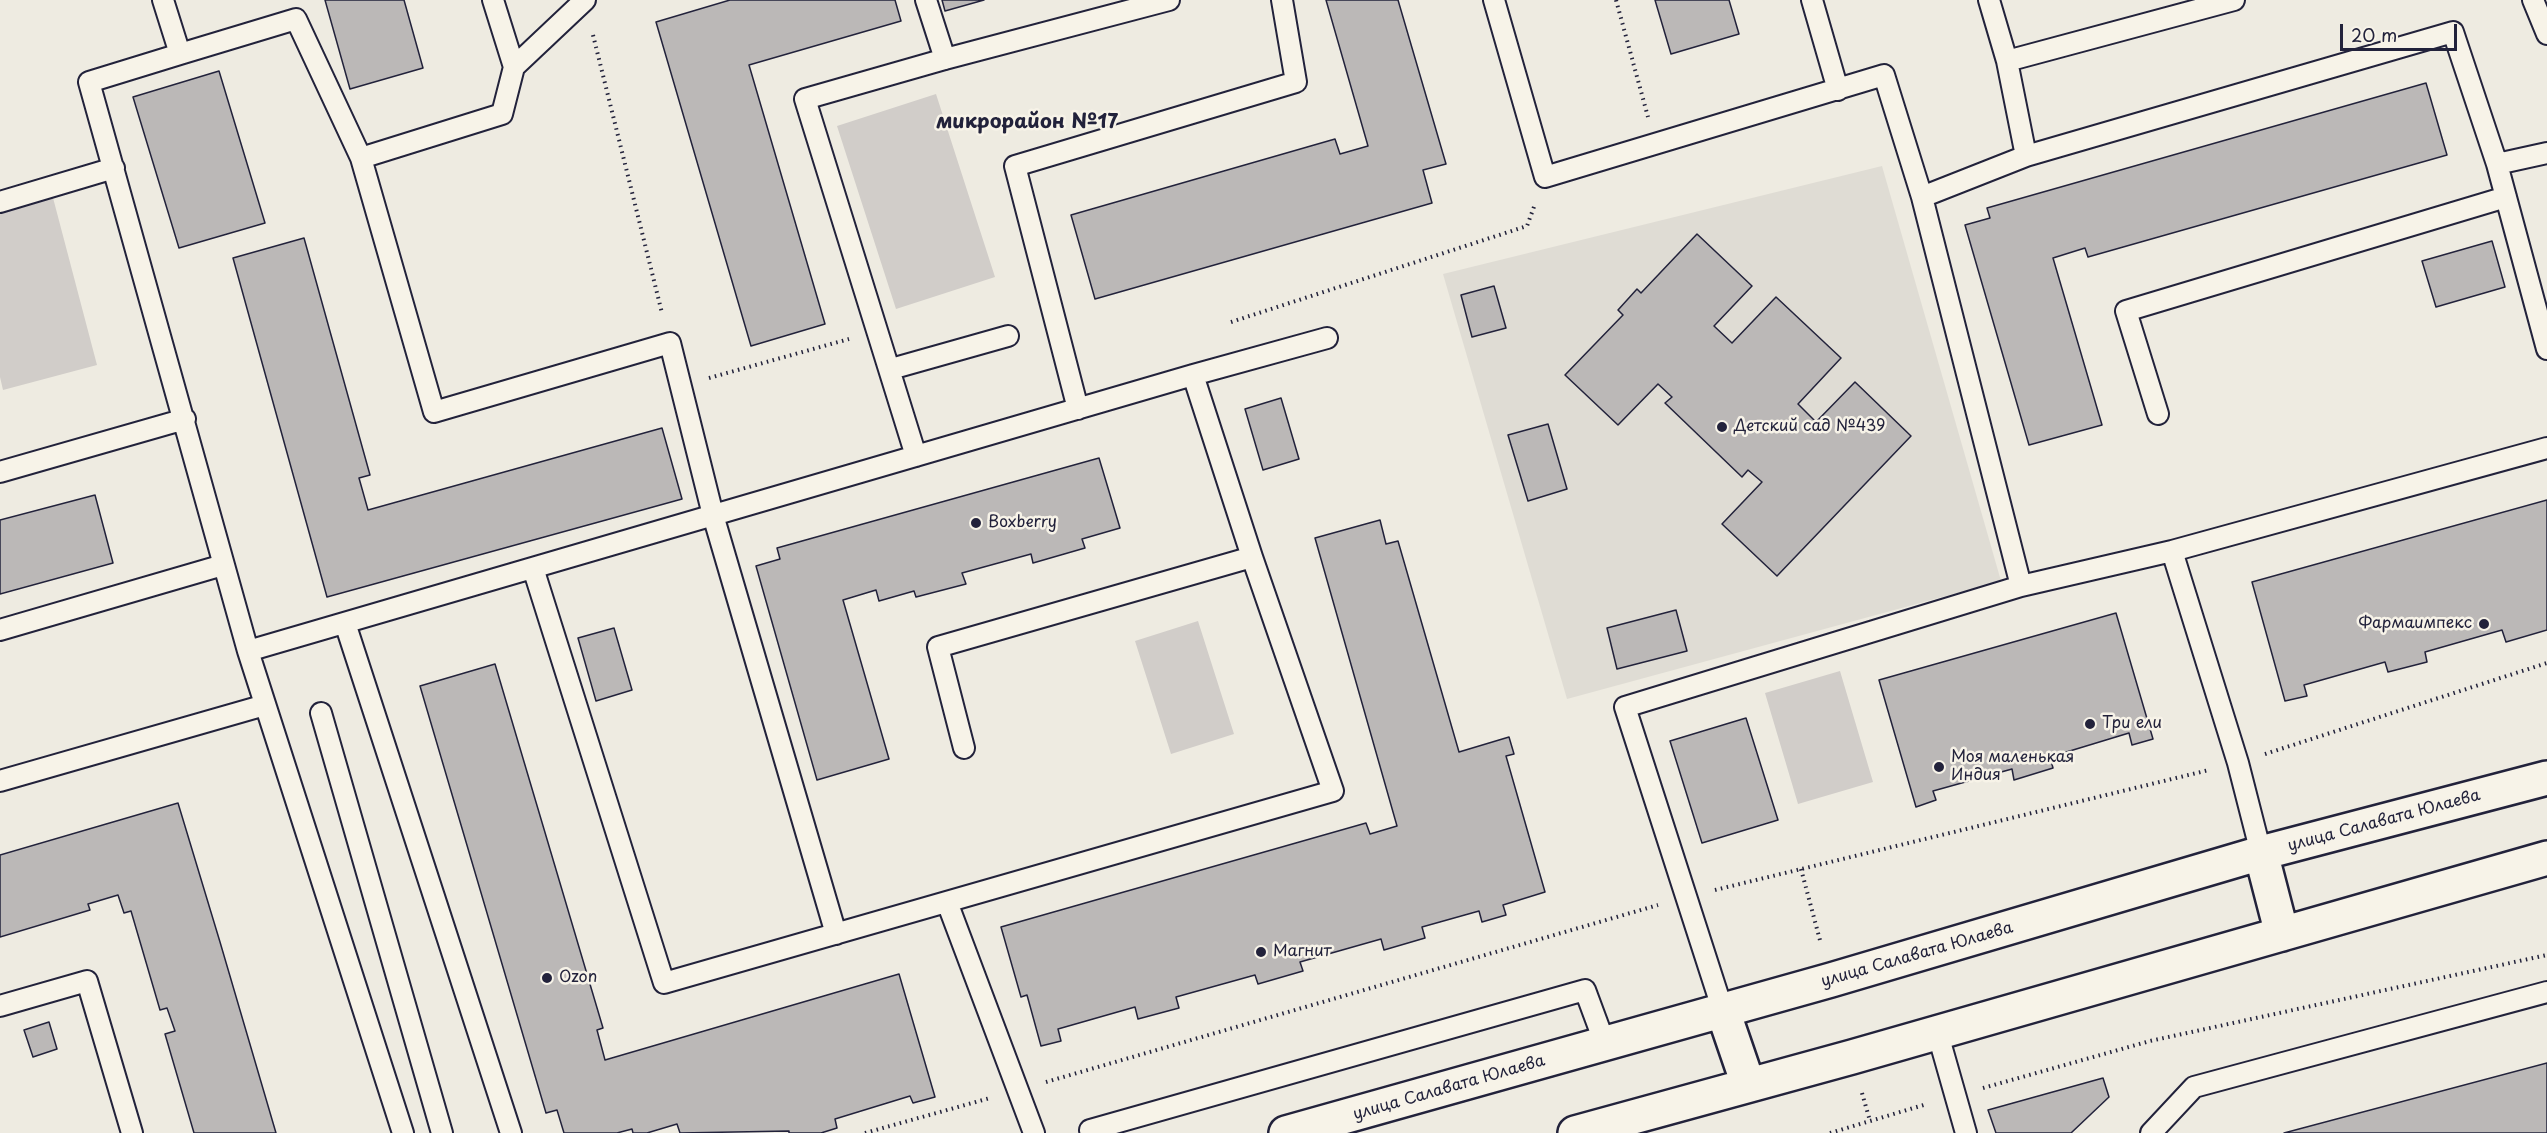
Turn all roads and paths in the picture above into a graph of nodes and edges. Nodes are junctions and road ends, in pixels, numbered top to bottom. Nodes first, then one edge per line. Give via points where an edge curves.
1 (163, 0) edge
2 (493, 0) edge
3 (584, 0) edge
4 (926, 0) edge
5 (1169, 0) edge
6 (1282, 0) edge
7 (1494, 0) edge
8 (1616, 0) edge
9 (1812, 0) edge
10 (1989, 0) edge
11 (2234, 0) edge
12 (2533, 0) edge
13 (2547, 34) edge
14 (180, 54) junction
15 (945, 59) junction
16 (2007, 61) junction
17 (514, 67) junction
18 (1838, 90) junction
19 (1656, 143) junction
20 (2547, 153) edge
21 (2026, 156) junction
22 (361, 158) junction
23 (2497, 164) junction
24 (114, 168) junction
25 (1545, 177) junction
26 (1922, 197) junction
27 (2506, 197) junction
28 (0, 202) edge
29 (1231, 322) dead end
30 (878, 331) junction
31 (1008, 336) dead end
32 (1327, 338) dead end
33 (670, 343) junction
34 (2547, 349) edge
35 (891, 369) junction
36 (1193, 375) junction
37 (680, 386) junction
38 (1078, 409) junction
39 (2158, 414) dead end
40 (185, 419) junction
41 (2547, 448) edge
42 (916, 456) junction
43 (0, 472) edge
44 (713, 515) junction
45 (2172, 551) junction
46 (1252, 557) junction
47 (223, 565) junction
48 (533, 568) junction
49 (2020, 586) junction
50 (345, 623) junction
51 (0, 630) edge
52 (248, 651) junction
53 (265, 705) junction
54 (321, 713) dead end
55 (964, 748) dead end
56 (2547, 778) edge
57 (0, 781) edge
58 (2261, 853) junction
59 (2547, 858) edge
60 (947, 902) junction
61 (836, 934) junction
62 (2282, 934) junction
63 (2547, 955) edge
64 (2547, 992) edge
65 (0, 1006) edge
66 (1723, 1011) junction
67 (1937, 1031) junction
68 (1605, 1044) junction
69 (1748, 1084) junction
70 (1955, 1096) junction
71 (1090, 1130) dead end
72 (132, 1133) edge
73 (403, 1133) edge
74 (442, 1133) edge
75 (511, 1133) edge
76 (1034, 1133) edge
77 (1286, 1133) edge
78 (1575, 1133) edge
79 (1830, 1133) edge
80 (1966, 1133) edge
81 (2151, 1133) edge

1 - 14 lane
2 - 17 lane
3 - 17 lane
3 - 33 path
4 - 15 lane
5 - 15 lane
6 - 38 lane via 1296,82 1015,166
7 - 25 lane
8 - 19 path
9 - 18 lane
10 - 16 lane
11 - 16 lane
12 - 13 lane
14 - 22 lane via 296,20
14 - 24 lane via 89,82
15 - 30 lane via 805,99
16 - 21 lane
17 - 22 lane via 502,114
18 - 19 lane
18 - 26 lane via 1884,75
19 - 25 lane
20 - 23 lane
21 - 23 lane via 2453,32
21 - 26 lane
22 - 33 lane via 434,412
23 - 27 lane
24 - 28 lane
24 - 40 lane
25 - 29 path via 1527,226
26 - 49 lane
27 - 34 lane
27 - 39 lane via 2126,311
30 - 35 lane
30 - 37 path
31 - 35 lane
32 - 36 lane
33 - 37 lane
35 - 42 lane
36 - 38 lane
36 - 46 lane
37 - 44 lane
38 - 42 lane
40 - 43 lane
40 - 47 lane
41 - 45 lane
42 - 44 lane
44 - 48 lane
44 - 61 lane
45 - 49 lane
45 - 58 lane via 2238,763
46 - 55 lane via 938,646
46 - 60 lane via 1333,791
47 - 51 lane
47 - 52 lane
48 - 50 lane
48 - 61 lane via 664,983
49 - 66 lane via 1625,707
50 - 52 lane
50 - 75 lane
52 - 53 lane
53 - 57 lane
53 - 73 lane
54 - 74 lane
56 - 58 street, улица Салавата Юлаева
58 - 62 street
58 - 66 street, улица Салавата Юлаева
59 - 62 street
60 - 61 lane
60 - 76 lane
62 - 67 street
63 - 70 path via 2150,1041
64 - 81 lane via 2194,1087
65 - 72 lane via 87,981
66 - 68 street, улица Салавата Юлаева
66 - 69 street
67 - 69 street
67 - 70 lane
68 - 71 lane via 1585,990
68 - 77 street, улица Салавата Юлаева
69 - 78 street
70 - 79 path
70 - 80 lane

